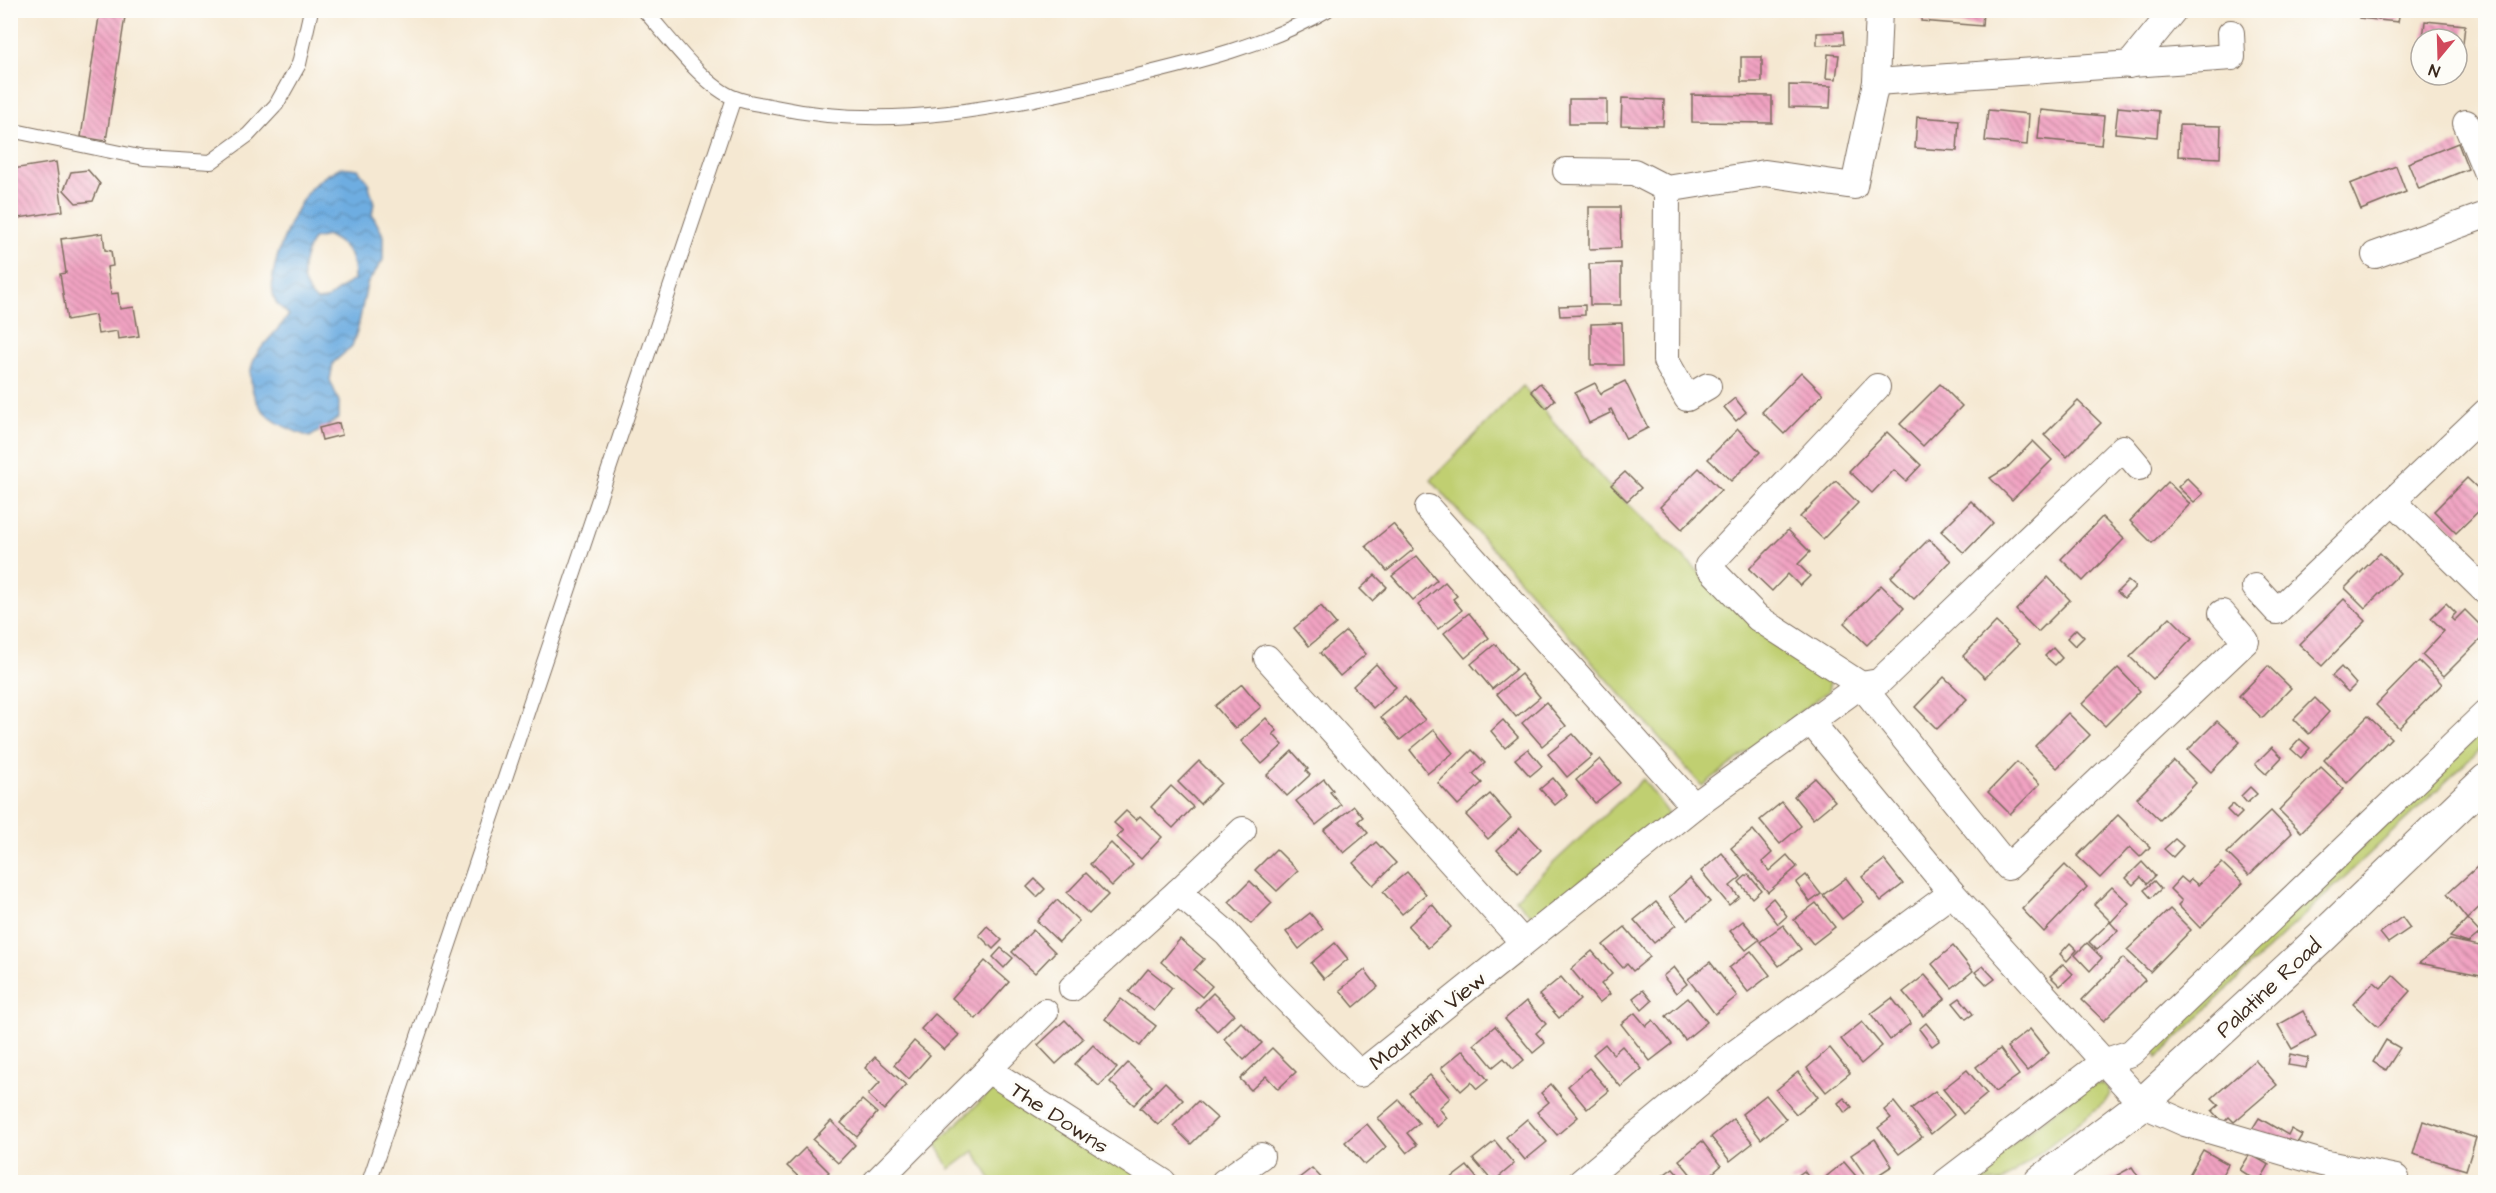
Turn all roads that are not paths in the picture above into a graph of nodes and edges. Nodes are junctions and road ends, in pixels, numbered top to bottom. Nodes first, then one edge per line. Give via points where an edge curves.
1 (311, 10) edge
2 (644, 10) edge
3 (1328, 10) edge
4 (1879, 10) edge
5 (2174, 10) edge
6 (2231, 33) dead end
7 (2129, 66) junction
8 (1876, 82) junction
9 (734, 98) junction
10 (2466, 123) dead end
11 (10, 130) edge
12 (1566, 171) dead end
13 (2486, 171) edge
14 (1667, 189) junction
15 (2486, 216) edge
16 (2375, 255) dead end
17 (1708, 386) dead end
18 (1877, 387) dead end
19 (2486, 412) edge
20 (2139, 467) dead end
21 (2393, 501) junction
22 (1428, 508) dead end
23 (2255, 587) dead end
24 (2486, 592) edge
25 (2222, 613) dead end
26 (1267, 658) dead end
27 (1861, 685) junction
28 (2486, 713) edge
29 (1811, 722) junction
30 (2486, 780) edge
31 (1694, 806) junction
32 (1243, 830) dead end
33 (1178, 892) junction
34 (1952, 893) junction
35 (1523, 942) junction
36 (1072, 988) dead end
37 (1045, 1012) dead end
38 (2103, 1062) junction
39 (988, 1070) junction
40 (2142, 1104) junction
41 (1261, 1156) dead end
42 (2396, 1178) dead end
43 (369, 1182) edge
44 (876, 1182) edge
45 (1162, 1182) edge
46 (1224, 1182) edge
47 (1581, 1182) edge
48 (1946, 1182) edge
49 (2040, 1182) edge

1 - 11 lane via 299,64 276,105 248,135 212,162 144,158
2 - 9 lane via 706,79
3 - 9 lane via 1257,42 1161,70 1016,104 907,118 812,115
4 - 8 street
5 - 7 street
6 - 7 street via 2232,57
7 - 8 street
8 - 14 street via 1854,186 1765,173
9 - 43 lane
10 - 13 street
12 - 14 street via 1634,172
14 - 17 street via 1666,361 1687,398
15 - 16 street
18 - 27 street via 1708,566 1758,618
19 - 21 street
20 - 27 street, Mountain View via 2124,448 1879,681
21 - 23 street via 2277,611
21 - 24 street
22 - 31 street
25 - 27 street via 2246,641 2008,867
26 - 35 street
27 - 29 street, Mountain View
28 - 38 street via 2131,1053
29 - 31 street, Mountain View
29 - 34 street
30 - 40 street, Palatine Road
31 - 35 street, Mountain View
32 - 33 street
33 - 35 street, Mountain View via 1226,933 1360,1074
33 - 36 street
34 - 38 street
34 - 47 street via 1734,1054
37 - 39 street, The Downs
38 - 40 street
38 - 48 street
39 - 44 street, The Downs
39 - 45 street, The Downs
40 - 42 street via 2185,1123 2322,1164
40 - 49 street, Palatine Road
41 - 46 street

